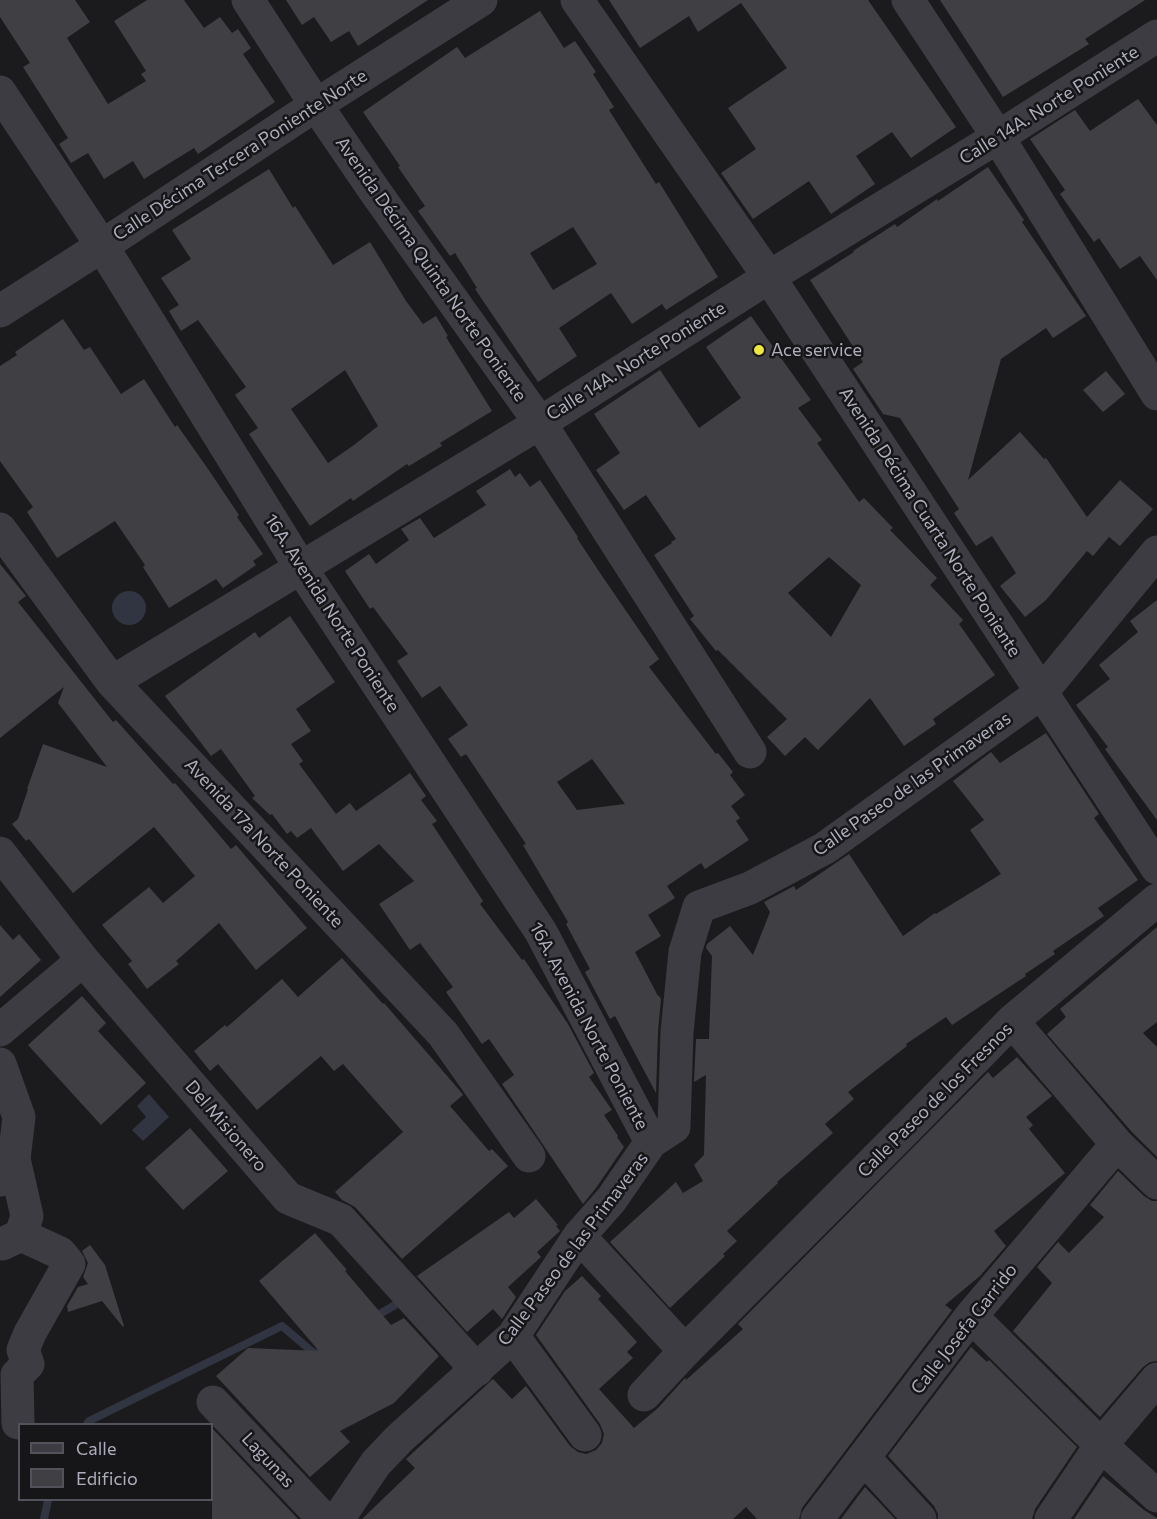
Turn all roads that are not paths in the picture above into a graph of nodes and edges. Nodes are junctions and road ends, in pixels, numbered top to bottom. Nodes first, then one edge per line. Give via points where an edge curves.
1 (248, 0) edge
2 (481, 0) edge
3 (577, 0) edge
4 (908, 0) edge
5 (1157, 36) edge
6 (0, 92) edge
7 (316, 105) junction
8 (999, 137) junction
9 (102, 246) junction
10 (769, 277) junction
11 (0, 311) edge
12 (1157, 394) edge
13 (540, 423) junction
14 (2, 537) edge
15 (1157, 552) edge
16 (301, 568) junction
17 (112, 682) junction
18 (1041, 693) junction
19 (750, 752) dead end
20 (0, 853) edge
21 (1157, 868) edge
22 (1157, 900) edge
23 (83, 960) junction
24 (1012, 1021) junction
25 (0, 1030) edge
26 (0, 1064) edge
27 (651, 1142) junction
28 (1117, 1144) junction
29 (529, 1155) dead end
30 (7, 1169) edge
31 (1157, 1184) edge
32 (579, 1236) junction
33 (10, 1240) edge
34 (971, 1316) junction
35 (513, 1336) junction
36 (685, 1351) junction
37 (477, 1370) junction
38 (1157, 1379) edge
39 (644, 1395) dead end
40 (213, 1402) dead end
41 (18, 1423) dead end
42 (585, 1435) dead end
43 (1101, 1445) junction
44 (864, 1458) junction
45 (1157, 1496) edge
46 (324, 1519) edge
47 (341, 1519) edge
48 (817, 1519) edge
49 (920, 1519) edge
50 (1051, 1519) edge

1 - 7 street, Avenida Décima Quinta Norte Poniente
2 - 7 street, Calle Décima Tercera Poniente Norte
3 - 10 street, Avenida Décima Cuarta Norte Poniente
4 - 8 street
5 - 8 street, Calle 14A. Norte Poniente
6 - 9 street, 16A. Avenida Norte Poniente
7 - 9 street, Calle Décima Tercera Poniente Norte
7 - 13 street, Avenida Décima Quinta Norte Poniente
8 - 10 street, Calle 14A. Norte Poniente
8 - 12 street
9 - 11 street, Calle Décima Tercera Poniente Norte
9 - 16 street, 16A. Avenida Norte Poniente
10 - 13 street, Calle 14A. Norte Poniente
10 - 18 street, Avenida Décima Cuarta Norte Poniente
13 - 16 street, Calle 14A. Norte Poniente
13 - 19 street, Avenida Décima Quinta Norte Poniente
14 - 17 street, Avenida 17a Norte Poniente
15 - 18 street, Calle Paseo de las Primaveras
16 - 17 street, Calle 14A. Norte Poniente
16 - 27 street, 16A. Avenida Norte Poniente via 541,932
17 - 29 street, Avenida 17a Norte Poniente via 443,1034
18 - 21 street, Avenida Décima Cuarta Norte Poniente
18 - 27 street, Calle Paseo de las Primaveras via 825,848 750,888 699,907 685,952 677,1032 675,1127
20 - 23 street, Del Misionero
22 - 24 street, Calle Paseo de los Fresnos
23 - 25 street
23 - 37 street, Del Misionero via 288,1198 341,1220
24 - 28 street
24 - 36 street, Calle Paseo de los Fresnos
26 - 30 street via 19,1117
27 - 32 street, Calle Paseo de las Primaveras via 611,1200
28 - 31 street
28 - 34 street, Calle Josefa Garrido
30 - 33 street via 27,1216
32 - 35 street, Calle Paseo de las Primaveras
32 - 36 street
33 - 41 street via 60,1253 69,1264 23,1350 28,1364 17,1375
34 - 43 street
34 - 44 street, Calle Josefa Garrido
35 - 37 street, Calle Paseo de las Primaveras
35 - 42 street
36 - 39 street, Calle Paseo de los Fresnos
37 - 47 street, Calle Paseo de las Primaveras via 376,1463
38 - 43 street
40 - 46 street, Lagunas
43 - 45 street
43 - 50 street
44 - 48 street, Calle Josefa Garrido
44 - 49 street

